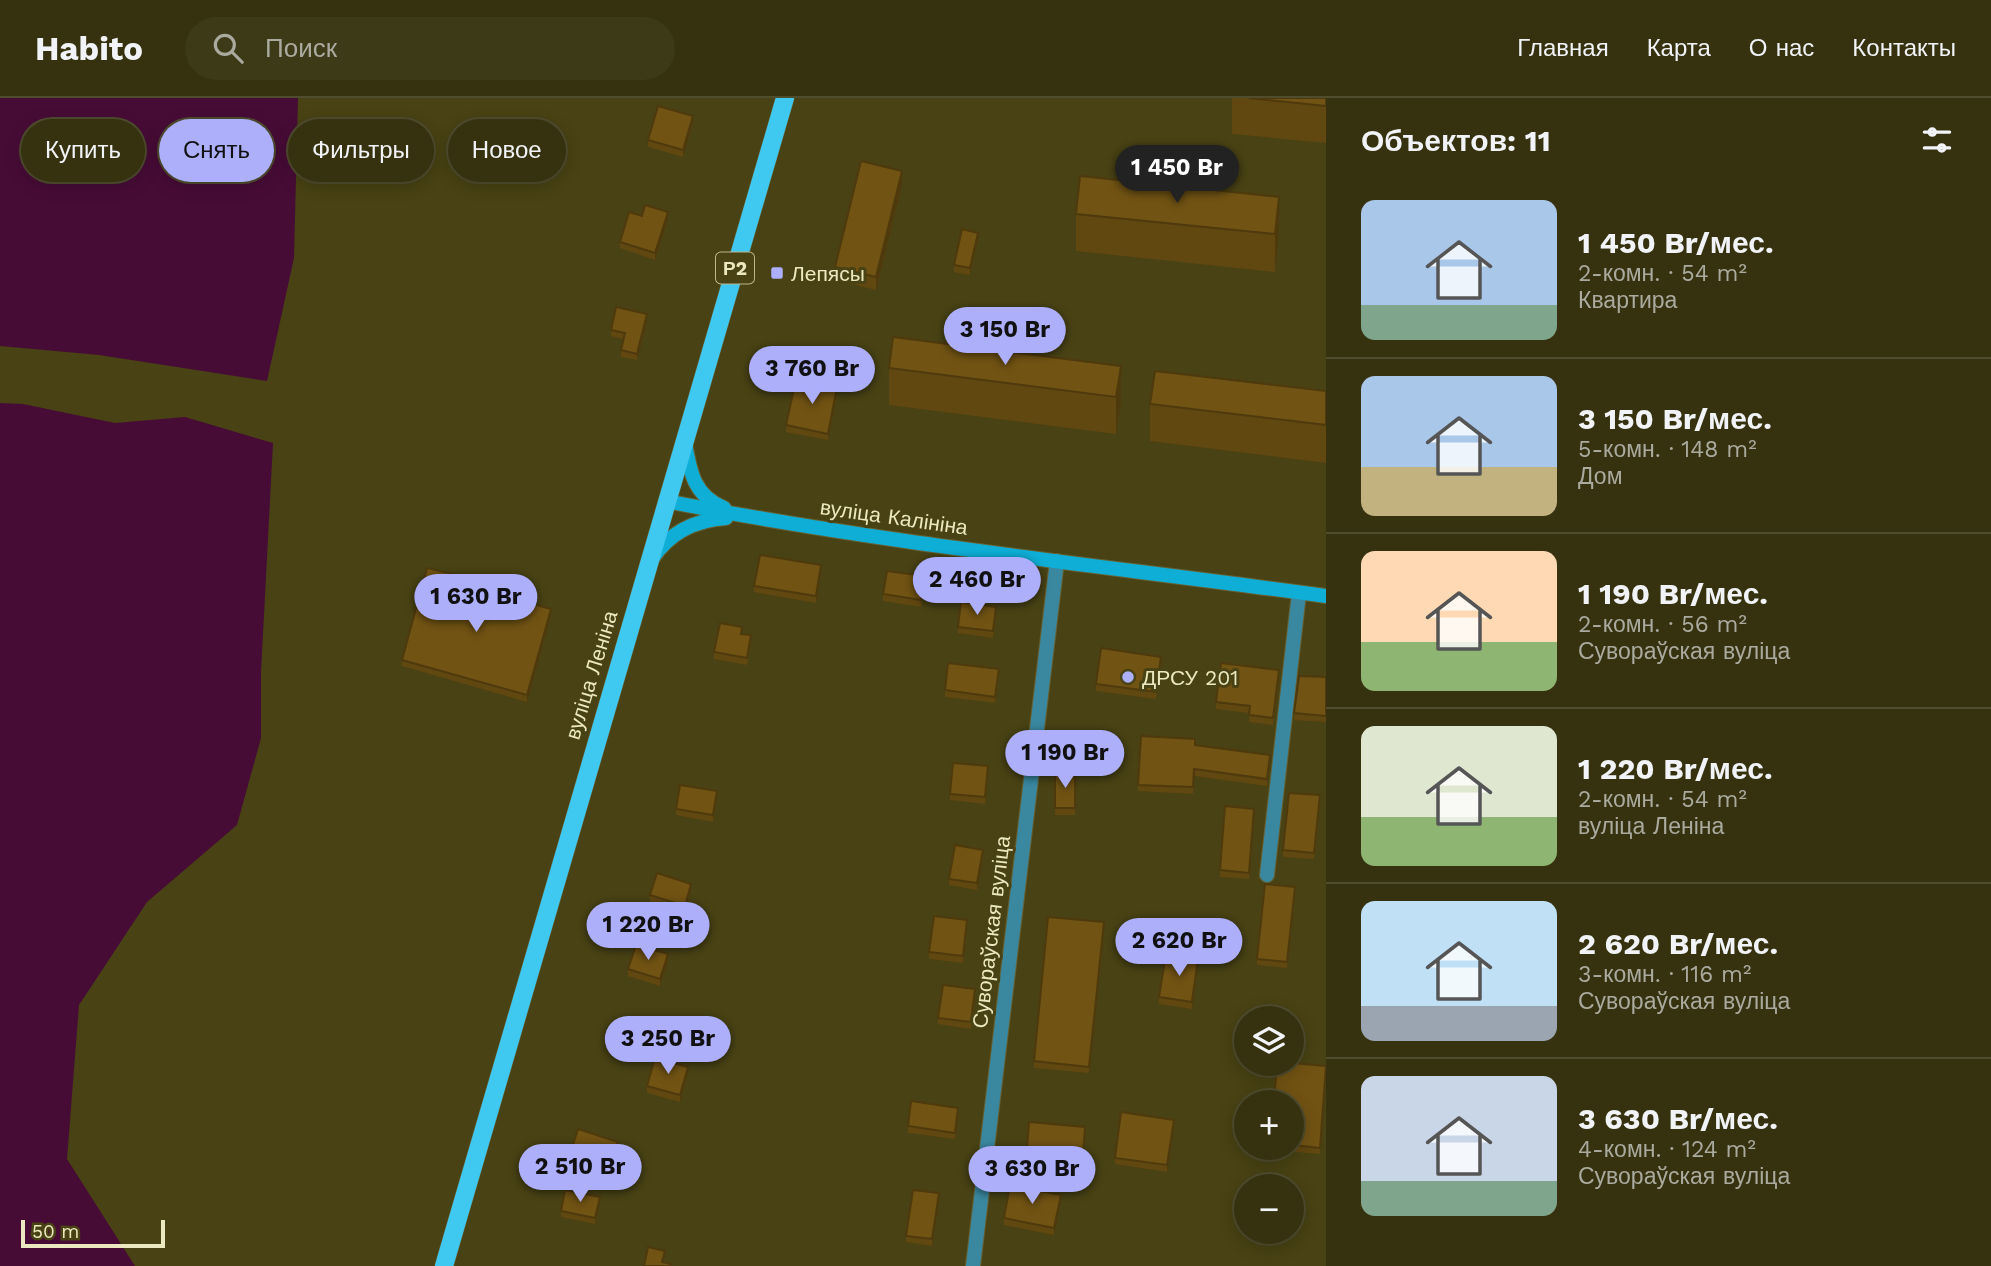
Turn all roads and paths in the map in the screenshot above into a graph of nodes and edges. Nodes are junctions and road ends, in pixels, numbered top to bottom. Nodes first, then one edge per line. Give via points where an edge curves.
1 (785, 98) edge
2 (685, 439) junction
3 (666, 501) junction
4 (744, 517) junction
5 (1057, 561) junction
6 (646, 570) junction
7 (1299, 593) junction
8 (1326, 596) edge
9 (1267, 875) dead end
10 (444, 1266) edge
11 (973, 1266) edge

1 - 2 main road, вуліца Леніна / Р2
2 - 3 main road, вуліца Леніна / Р2
2 - 4 street via 690,470 701,494
3 - 4 street, вуліца Калініна
3 - 6 main road, вуліца Леніна / Р2
4 - 5 street, вуліца Калініна
4 - 6 street via 690,525 661,548
5 - 7 street, вуліца Калініна
5 - 11 street, Сувораўская вуліца
6 - 10 main road, вуліца Леніна / Р2
7 - 8 street, вуліца Калініна
7 - 9 street

